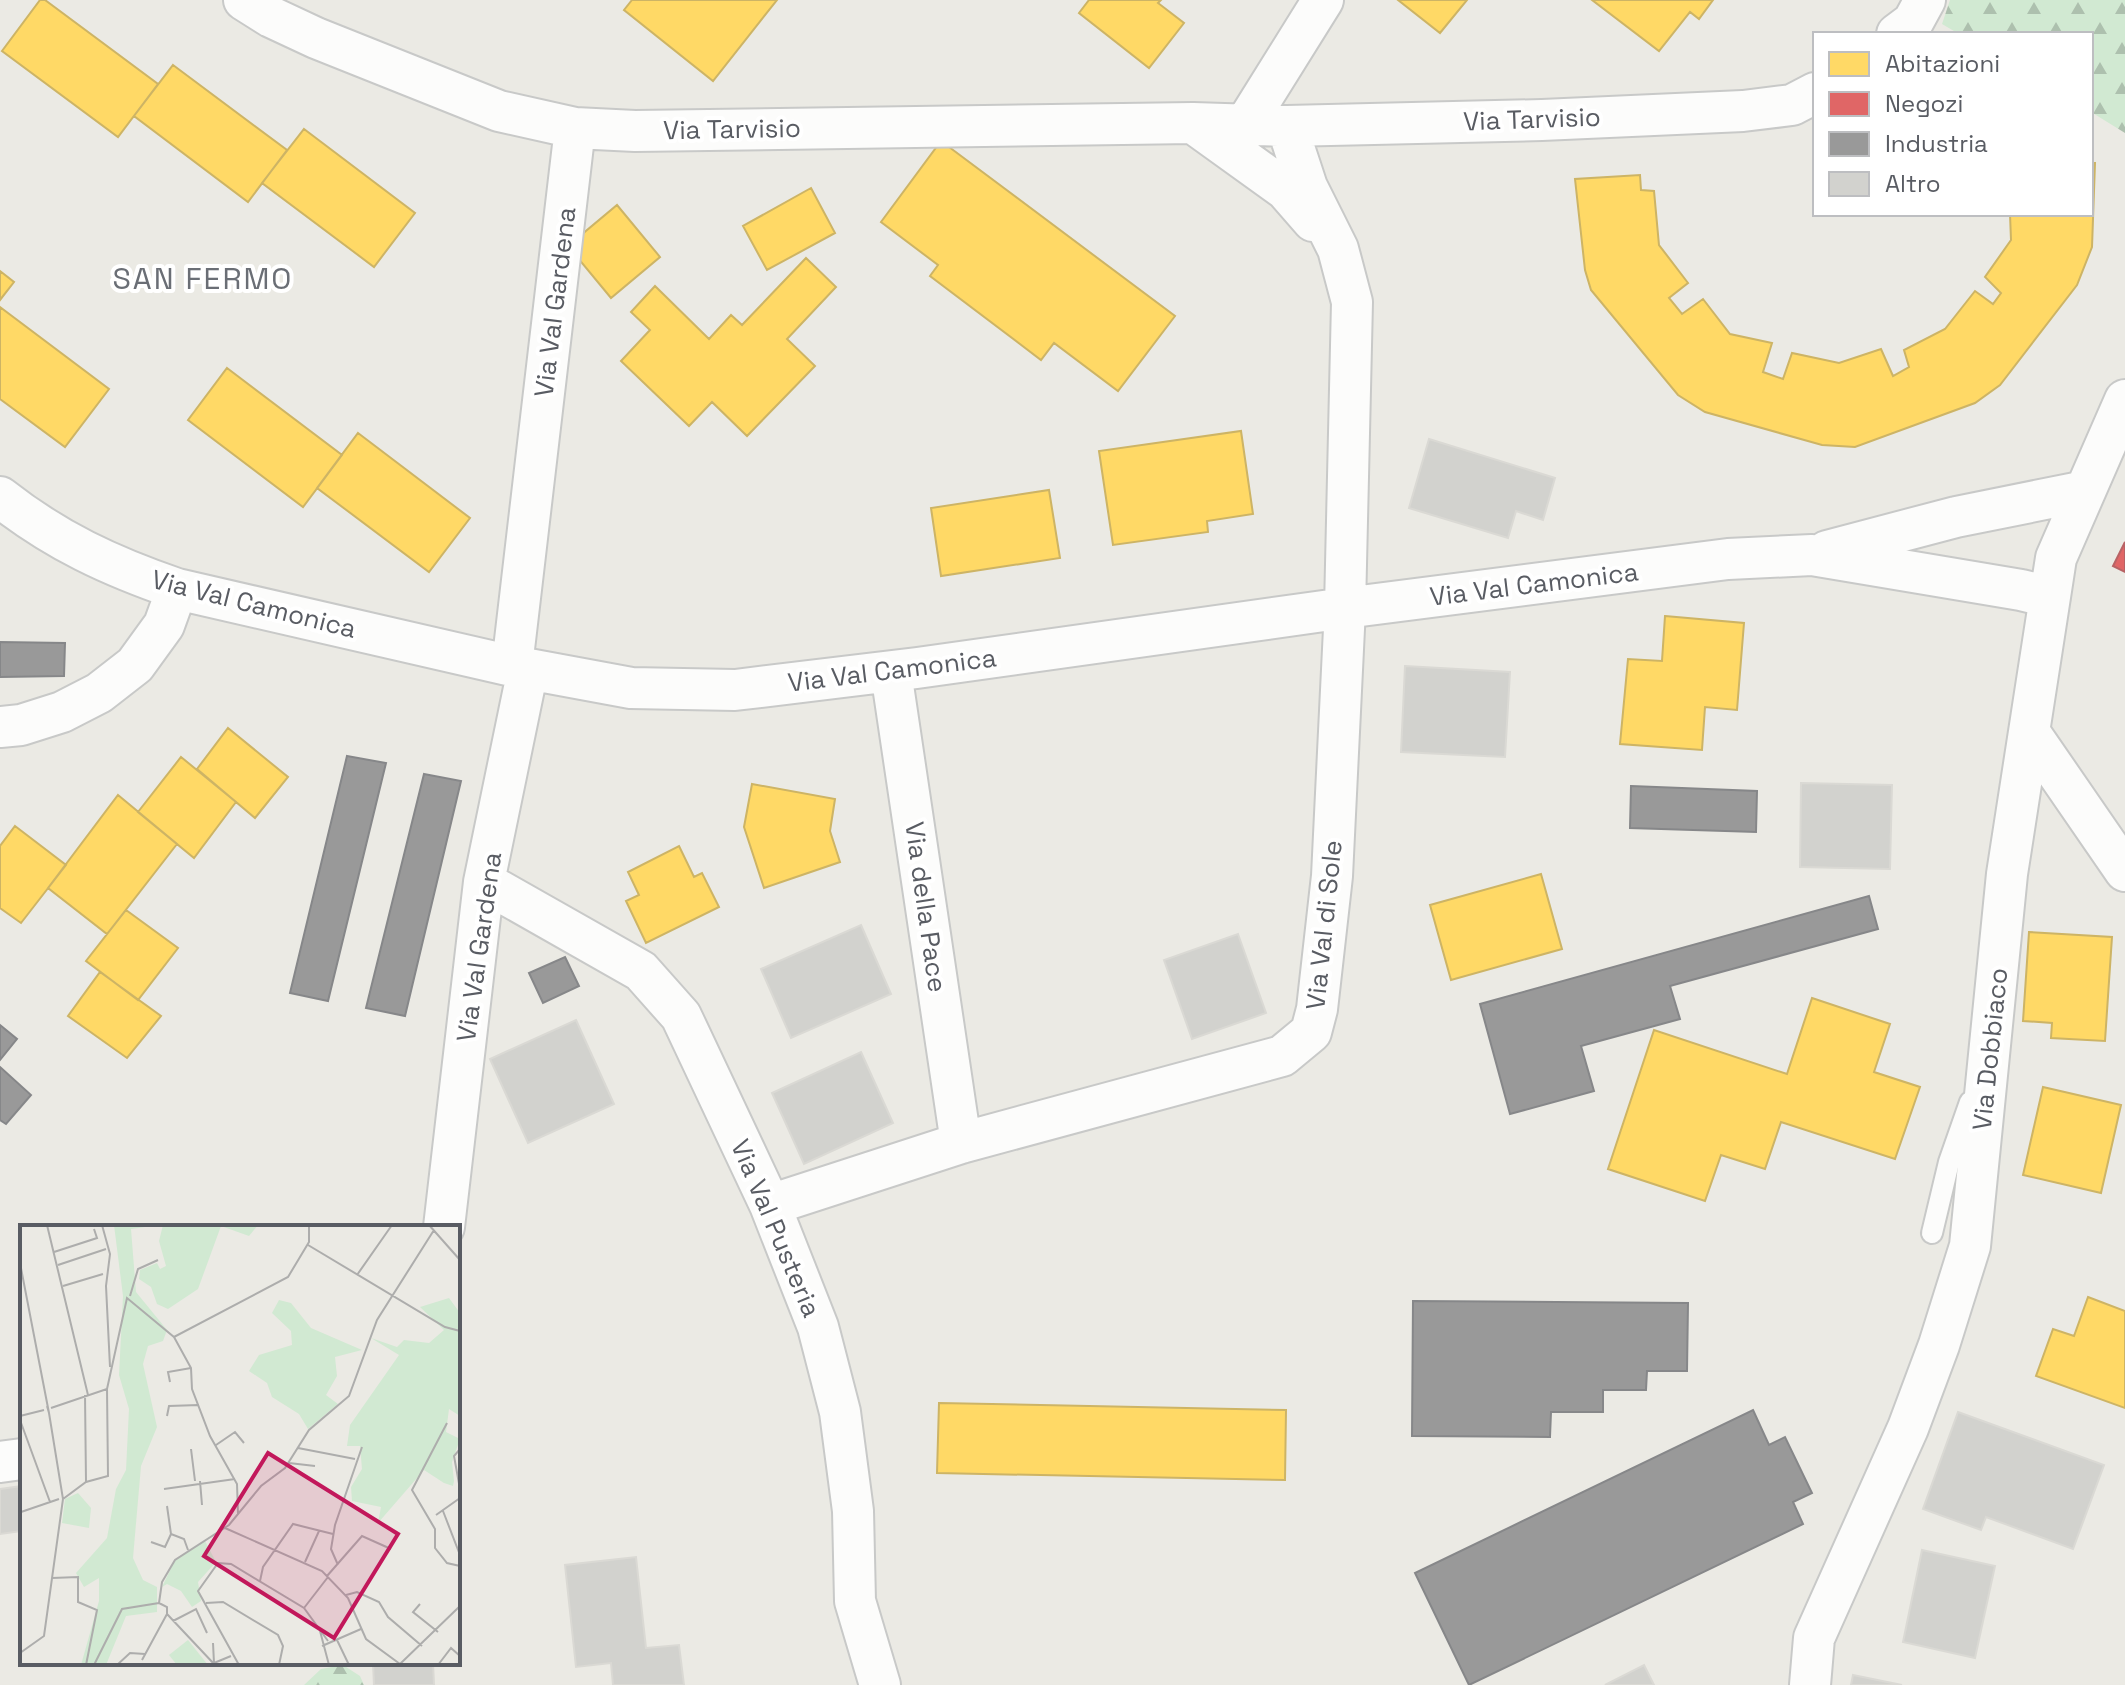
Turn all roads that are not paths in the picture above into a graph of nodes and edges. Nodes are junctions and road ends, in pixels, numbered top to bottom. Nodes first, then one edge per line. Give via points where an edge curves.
1 (244, 0) edge
2 (1323, 0) edge
3 (1925, 0) edge
4 (1900, 32) edge
5 (1813, 94) edge
6 (1193, 123) junction
7 (1245, 125) junction
8 (1287, 126) junction
9 (575, 128) junction
10 (1338, 249) junction
11 (2125, 400) edge
12 (2085, 491) junction
13 (0, 497) edge
14 (1812, 555) junction
15 (177, 589) junction
16 (2050, 597) junction
17 (1345, 608) junction
18 (520, 668) junction
19 (891, 672) junction
20 (0, 727) edge
21 (2030, 733) junction
22 (2125, 871) edge
23 (484, 882) junction
24 (1991, 1041) junction
25 (961, 1143) junction
26 (770, 1205) junction
27 (444, 1225) edge
28 (1932, 1233) dead end
29 (20, 1459) edge
30 (0, 1462) edge
31 (880, 1685) edge
32 (1810, 1685) edge

1 - 9 street, Via Tarvisio via 316,38 499,111
2 - 7 street
3 - 4 street via 1913,22
5 - 8 street, Via Tarvisio via 1792,105 1743,111
6 - 7 street, Via Tarvisio
6 - 9 street, Via Tarvisio
6 - 10 street, Via Val di Sole via 1286,190
7 - 8 street, Via Tarvisio
8 - 10 street, Via Val di Sole via 1307,187
9 - 18 street, Via Val Gardena
10 - 17 street, Via Val di Sole via 1352,302
11 - 12 street, Via Dobbiaco
12 - 14 street, Via Val Camonica via 1956,517
12 - 16 street, Via Dobbiaco via 2056,558
13 - 15 street, Via Val Camonica via 78,549
14 - 16 street, Via Val Camonica
14 - 17 street, Via Val Camonica via 1728,559
15 - 18 street, Via Val Camonica
15 - 20 street via 164,625 135,665 111,684 62,712
16 - 21 street, Via Dobbiaco
17 - 19 street, Via Val Camonica
17 - 25 street, Via Val di Sole via 1332,876 1311,1032 1282,1056
18 - 19 street, Via Val Camonica via 631,688 735,690
18 - 23 street, Via Val Gardena
19 - 25 street, Via della Pace
21 - 22 street
21 - 24 street, Via Dobbiaco via 2007,874
23 - 26 street, Via Val Pusteria via 641,971 681,1016
23 - 27 street, Via Val Gardena
24 - 28 lane via 1949,1162
24 - 32 street, Via Dobbiaco via 1970,1246 1908,1428 1814,1638
25 - 26 street, Via Val di Sole
26 - 31 street, Via Val Pusteria via 818,1327 840,1412 853,1511 855,1601
29 - 30 street

